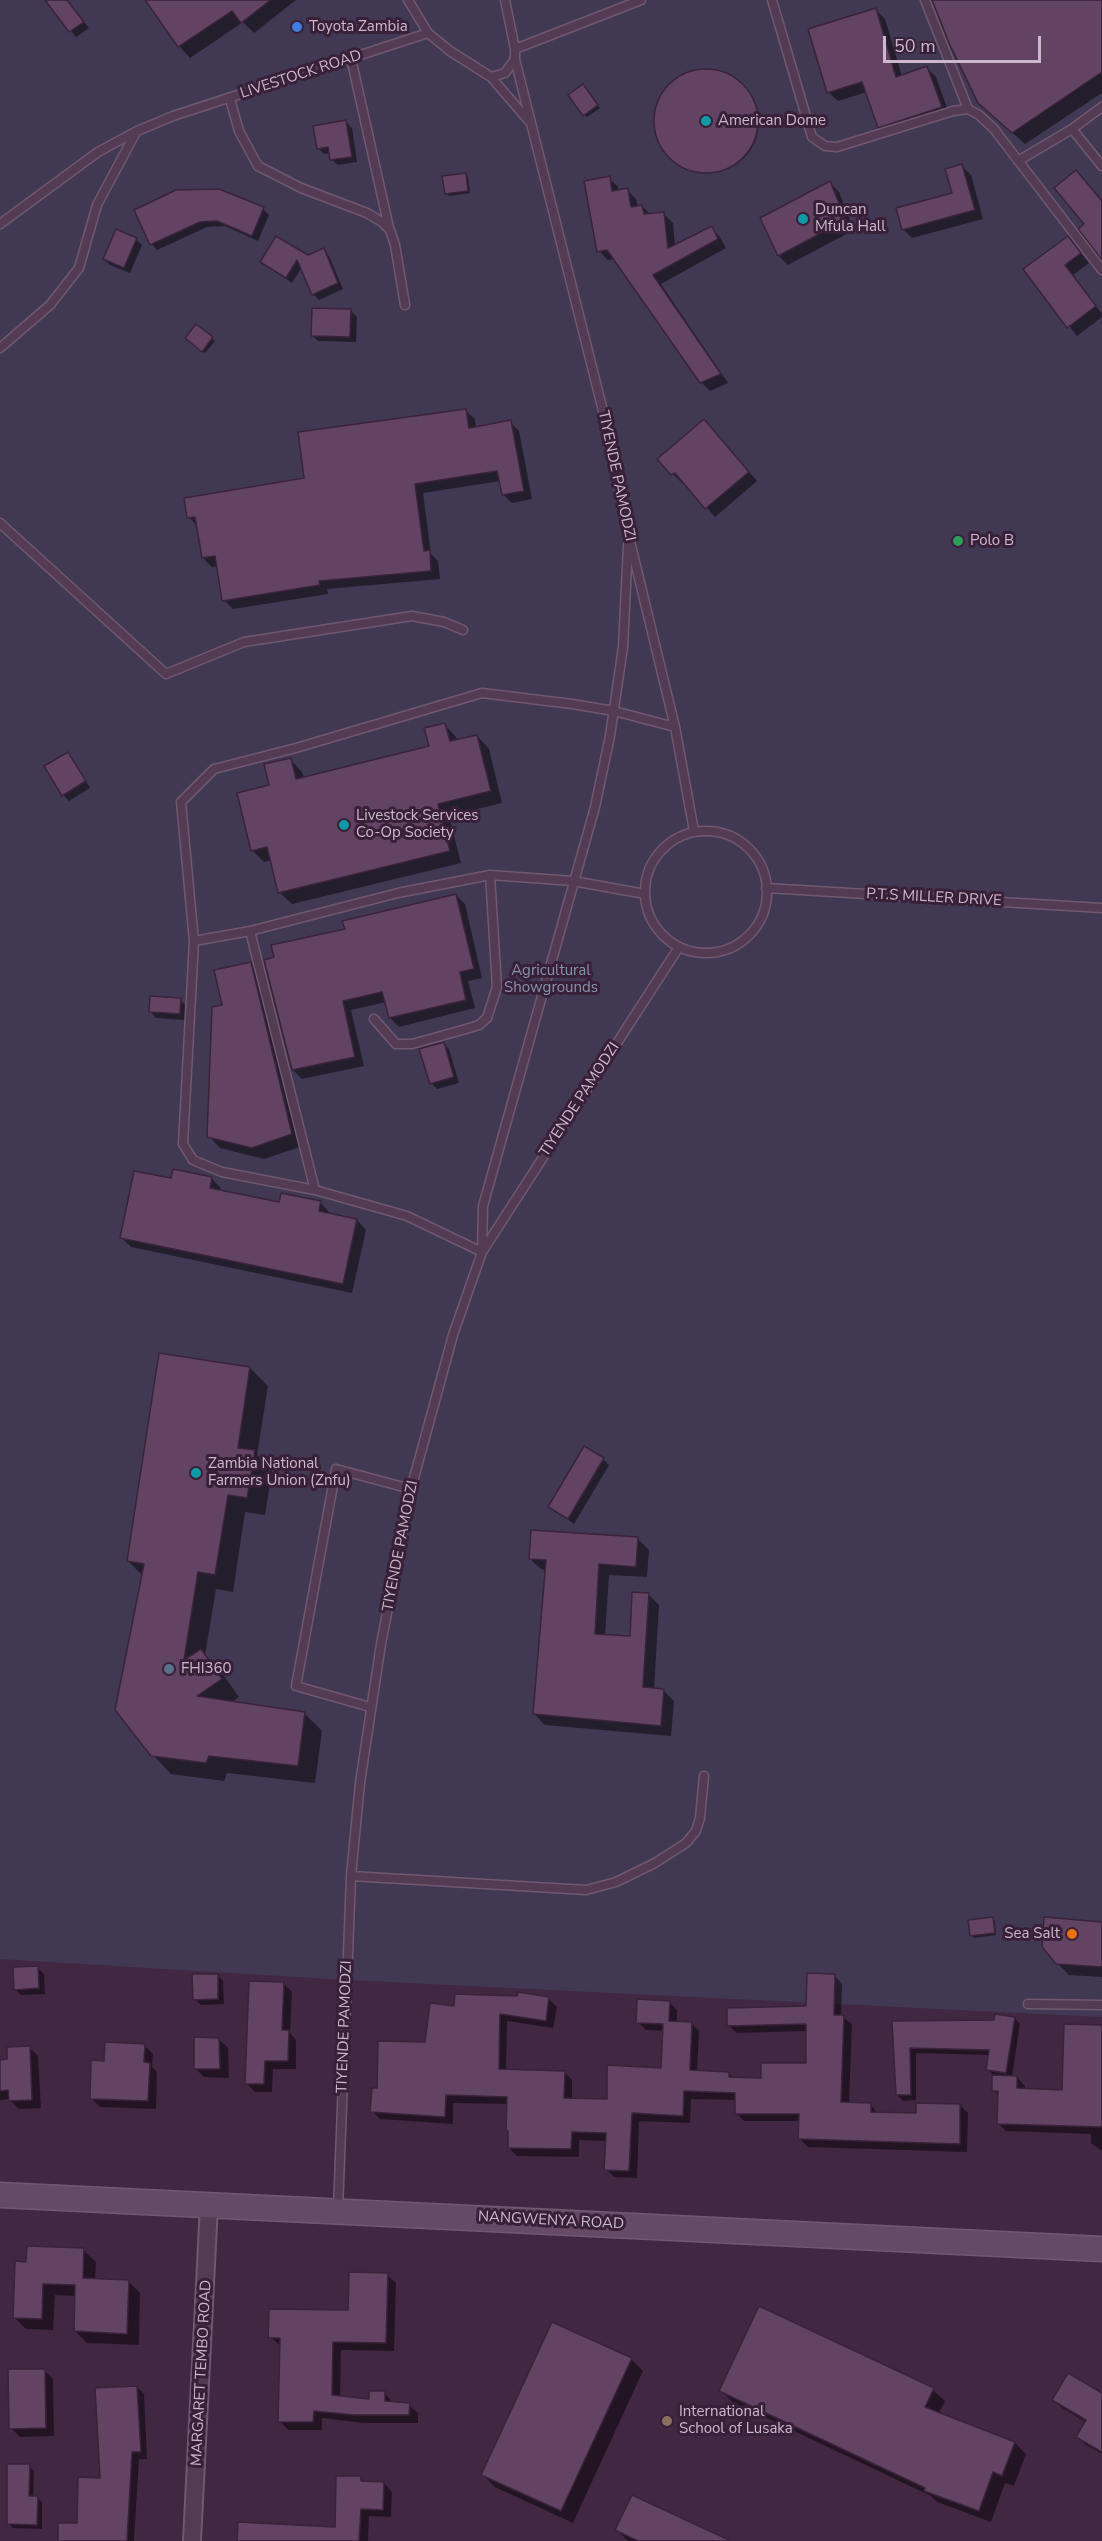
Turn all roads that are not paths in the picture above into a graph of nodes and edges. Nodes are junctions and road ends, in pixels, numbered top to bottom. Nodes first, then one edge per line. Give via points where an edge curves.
1 (408, 0) edge
2 (505, 0) edge
3 (641, 0) edge
4 (772, 0) edge
5 (925, 0) edge
6 (428, 33) junction
7 (515, 49) junction
8 (351, 58) junction
9 (515, 59) junction
10 (491, 76) junction
11 (230, 99) junction
12 (1102, 107) edge
13 (968, 109) junction
14 (530, 122) junction
15 (1072, 129) junction
16 (136, 131) junction
17 (1018, 161) junction
18 (1102, 166) edge
19 (0, 224) edge
20 (390, 230) junction
21 (1102, 270) edge
22 (405, 305) dead end
23 (0, 348) edge
24 (0, 523) edge
25 (628, 533) junction
26 (464, 630) dead end
27 (614, 711) junction
28 (675, 727) junction
29 (694, 831) junction
30 (490, 875) junction
31 (573, 881) junction
32 (766, 888) junction
33 (645, 894) junction
34 (1102, 908) edge
35 (250, 931) junction
36 (194, 941) junction
37 (680, 947) junction
38 (375, 1019) dead end
39 (315, 1190) junction
40 (482, 1252) junction
41 (411, 1489) junction
42 (370, 1707) junction
43 (704, 1776) dead end
44 (351, 1876) junction
45 (1028, 2004) dead end
46 (1102, 2005) edge
47 (0, 2194) edge
48 (209, 2205) junction
49 (338, 2210) junction
50 (1102, 2249) edge
51 (192, 2541) edge

1 - 6 lane, TIYENDE PAMODZI
2 - 7 lane, TIYENDE PAMODZI
3 - 7 lane
4 - 13 lane via 812,137 825,146 837,147
5 - 13 lane
6 - 8 lane, LIVESTOCK ROAD
6 - 10 lane, TIYENDE PAMODZI
7 - 9 lane, TIYENDE PAMODZI
8 - 11 lane, LIVESTOCK ROAD
8 - 20 lane
9 - 10 lane via 505,73
9 - 14 lane, TIYENDE PAMODZI
10 - 14 lane, TIYENDE PAMODZI
11 - 16 lane, LIVESTOCK ROAD
11 - 20 lane via 239,131 258,166 301,188 367,213
12 - 15 lane
13 - 17 lane via 994,129
14 - 25 lane, TIYENDE PAMODZI via 610,439
15 - 17 lane
15 - 18 lane
16 - 19 lane, LIVESTOCK ROAD via 98,152
16 - 23 lane via 98,205 79,268 50,305
17 - 21 lane
20 - 22 lane
24 - 26 lane via 166,674 244,642 412,616
25 - 27 lane via 623,647
25 - 28 lane, TIYENDE PAMODZI
27 - 28 lane
27 - 31 lane via 595,807
27 - 36 lane via 482,693 214,769 181,802
28 - 29 lane, TIYENDE PAMODZI
29 - 32 lane via 719,831 742,843 759,864
29 - 33 lane via 669,843 659,855
30 - 31 lane
30 - 35 lane via 398,893
30 - 38 lane via 498,987 487,1018 479,1025 412,1044 396,1044
31 - 33 lane
31 - 40 lane via 483,1206
32 - 34 lane, P.T.S MILLER DRIVE
32 - 37 lane via 758,925 740,943 717,952
33 - 37 lane via 655,925
35 - 36 lane
35 - 39 lane
36 - 39 lane via 183,1144 193,1160 222,1172
37 - 40 lane, TIYENDE PAMODZI
39 - 40 lane via 407,1216
40 - 41 lane, TIYENDE PAMODZI via 453,1335
41 - 42 lane, TIYENDE PAMODZI
41 - 42 lane via 336,1469 296,1686
42 - 44 lane, TIYENDE PAMODZI
43 - 44 lane via 696,1831 686,1843 655,1863 616,1882 586,1890
44 - 49 lane, TIYENDE PAMODZI
45 - 46 lane
47 - 48 main road, NANGWENYA ROAD
48 - 49 main road, NANGWENYA ROAD
48 - 51 street, MARGARET TEMBO ROAD
49 - 50 main road, NANGWENYA ROAD

